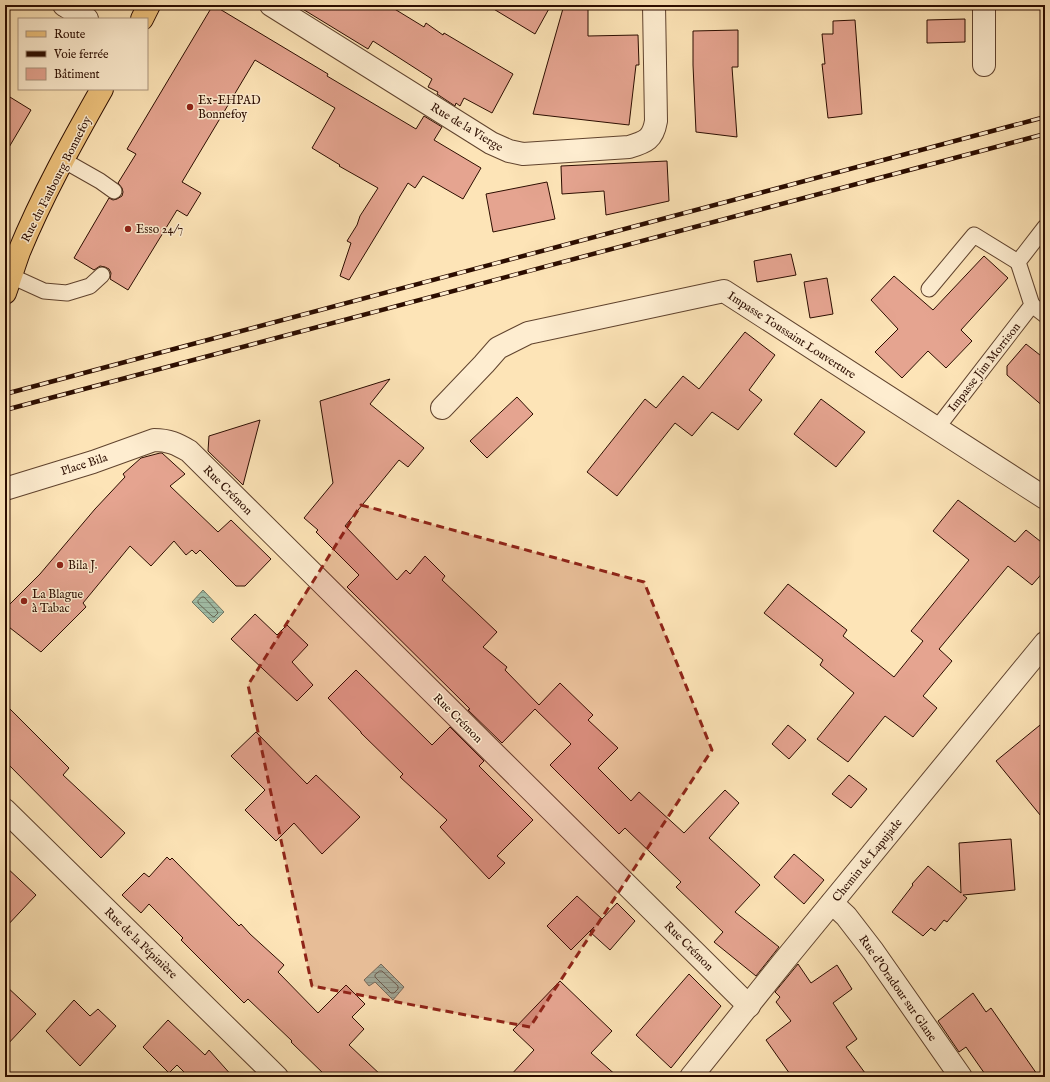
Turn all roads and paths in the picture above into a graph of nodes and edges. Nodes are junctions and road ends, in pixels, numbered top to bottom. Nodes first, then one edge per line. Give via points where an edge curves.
1 (64, 5) edge
2 (149, 5) edge
3 (271, 5) edge
4 (654, 5) edge
5 (984, 5) edge
6 (85, 18) edge
7 (142, 18) edge
8 (984, 65) dead end
9 (101, 90) edge
10 (63, 160) junction
11 (114, 191) dead end
12 (1045, 228) edge
13 (1018, 262) junction
14 (102, 275) dead end
15 (8, 285) edge
16 (929, 289) dead end
17 (1032, 305) junction
18 (1045, 315) edge
19 (442, 408) dead end
20 (937, 428) junction
21 (163, 440) joint
22 (5, 489) edge
23 (1045, 498) edge
24 (1045, 643) edge
25 (5, 810) edge
26 (832, 903) junction
27 (749, 1006) junction
28 (277, 1077) edge
29 (691, 1077) edge
30 (960, 1077) edge

1 - 6 street
2 - 7 main road
3 - 4 street, Rue de la Vierge via 491,143 509,152 523,154 629,147 649,139 655,130 656,121
5 - 8 street
9 - 10 main road, Rue du Faubourg Bonnefoy
10 - 11 lane
10 - 15 main road, Rue du Faubourg Bonnefoy via 19,252
12 - 13 lane
13 - 16 lane via 974,235
13 - 17 lane
14 - 15 lane via 90,286 67,293
17 - 18 lane
17 - 20 lane, Impasse Jim Morrison
19 - 20 street, Impasse Toussaint Louverture via 498,348 528,334 724,291
20 - 23 street, Impasse Toussaint Louverture
21 - 22 street, Place Bila via 141,444 93,462
21 - 27 street, Rue Crémon via 189,451
24 - 26 street, Chemin de Lapujade
25 - 28 street, Rue de la Pépinière
26 - 27 street, Chemin de Lapujade
26 - 30 street, Rue d'Oradour sur Glane via 846,916 873,951
27 - 29 street, Chemin de Lapujade

